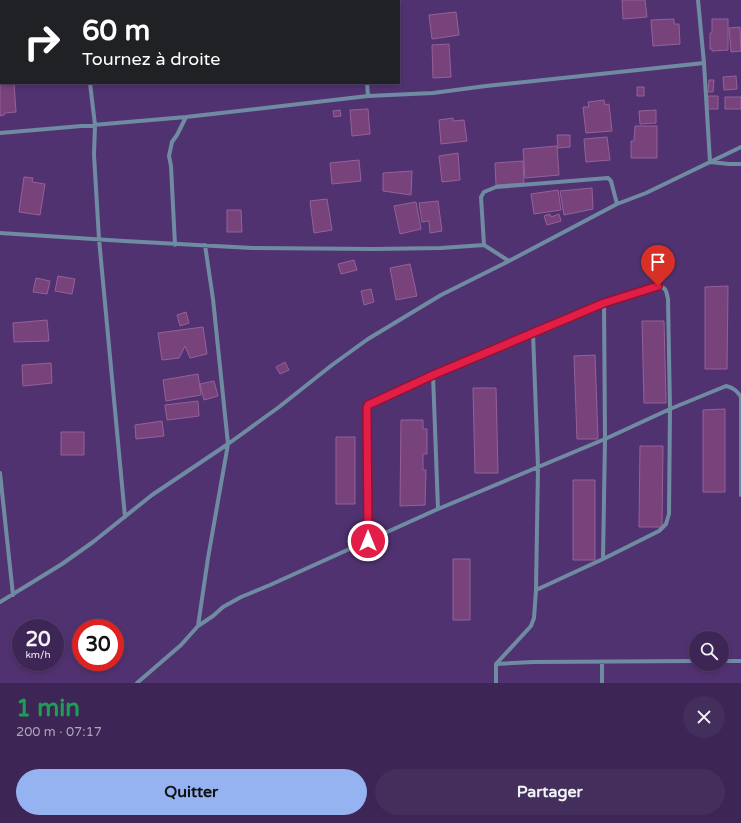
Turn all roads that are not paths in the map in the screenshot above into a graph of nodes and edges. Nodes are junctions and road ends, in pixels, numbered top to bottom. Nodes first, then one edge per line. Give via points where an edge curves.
1 (698, 0) edge
2 (704, 64) junction
3 (90, 84) edge
4 (367, 84) edge
5 (368, 96) junction
6 (186, 117) junction
7 (95, 125) junction
8 (0, 133) edge
9 (741, 147) edge
10 (710, 162) junction
11 (741, 164) edge
12 (617, 204) junction
13 (0, 233) edge
14 (99, 239) junction
15 (175, 244) junction
16 (205, 245) junction
17 (484, 245) junction
18 (509, 261) junction
19 (604, 303) junction
20 (533, 333) junction
21 (433, 375) junction
22 (670, 409) junction
23 (605, 438) junction
24 (228, 444) junction
25 (538, 467) junction
26 (0, 473) edge
27 (741, 495) edge
28 (438, 509) junction
29 (125, 517) junction
30 (368, 541) junction
31 (603, 559) junction
32 (536, 590) junction
33 (12, 595) junction
34 (0, 602) edge
35 (198, 626) junction
36 (689, 661) edge
37 (729, 661) edge
38 (741, 661) edge
39 (602, 662) junction
40 (496, 664) junction
41 (137, 683) edge
42 (496, 683) edge
43 (602, 683) edge

1 - 2 street
2 - 5 street via 433,93
2 - 10 street
3 - 7 street
4 - 5 street
5 - 6 street
6 - 7 street
6 - 15 street via 172,142 170,156
7 - 8 street
7 - 14 street via 94,155
9 - 10 street
10 - 11 street
10 - 12 street
12 - 17 street via 608,178 496,187 484,192 481,198
12 - 18 street
13 - 14 street
14 - 15 street
14 - 29 street
15 - 16 street
16 - 17 street via 374,249
16 - 24 street
17 - 18 street
18 - 24 street via 441,296 368,339
19 - 20 street
19 - 22 street via 658,286 666,290
19 - 23 street
20 - 21 street
20 - 25 street
21 - 28 street
21 - 30 street via 370,404 367,408
22 - 23 street
22 - 27 street via 726,386 737,391 741,397
22 - 31 street via 669,514 666,524 659,531
23 - 25 street
23 - 31 street
24 - 29 street via 152,495
24 - 35 street
25 - 28 street
25 - 32 street
26 - 33 street
28 - 30 street
29 - 33 street via 68,560
30 - 35 street via 241,597 222,607
31 - 32 street
32 - 40 street via 531,626
33 - 34 street
35 - 41 street
36 - 39 street
37 - 38 street
39 - 40 street
39 - 43 street
40 - 42 street

